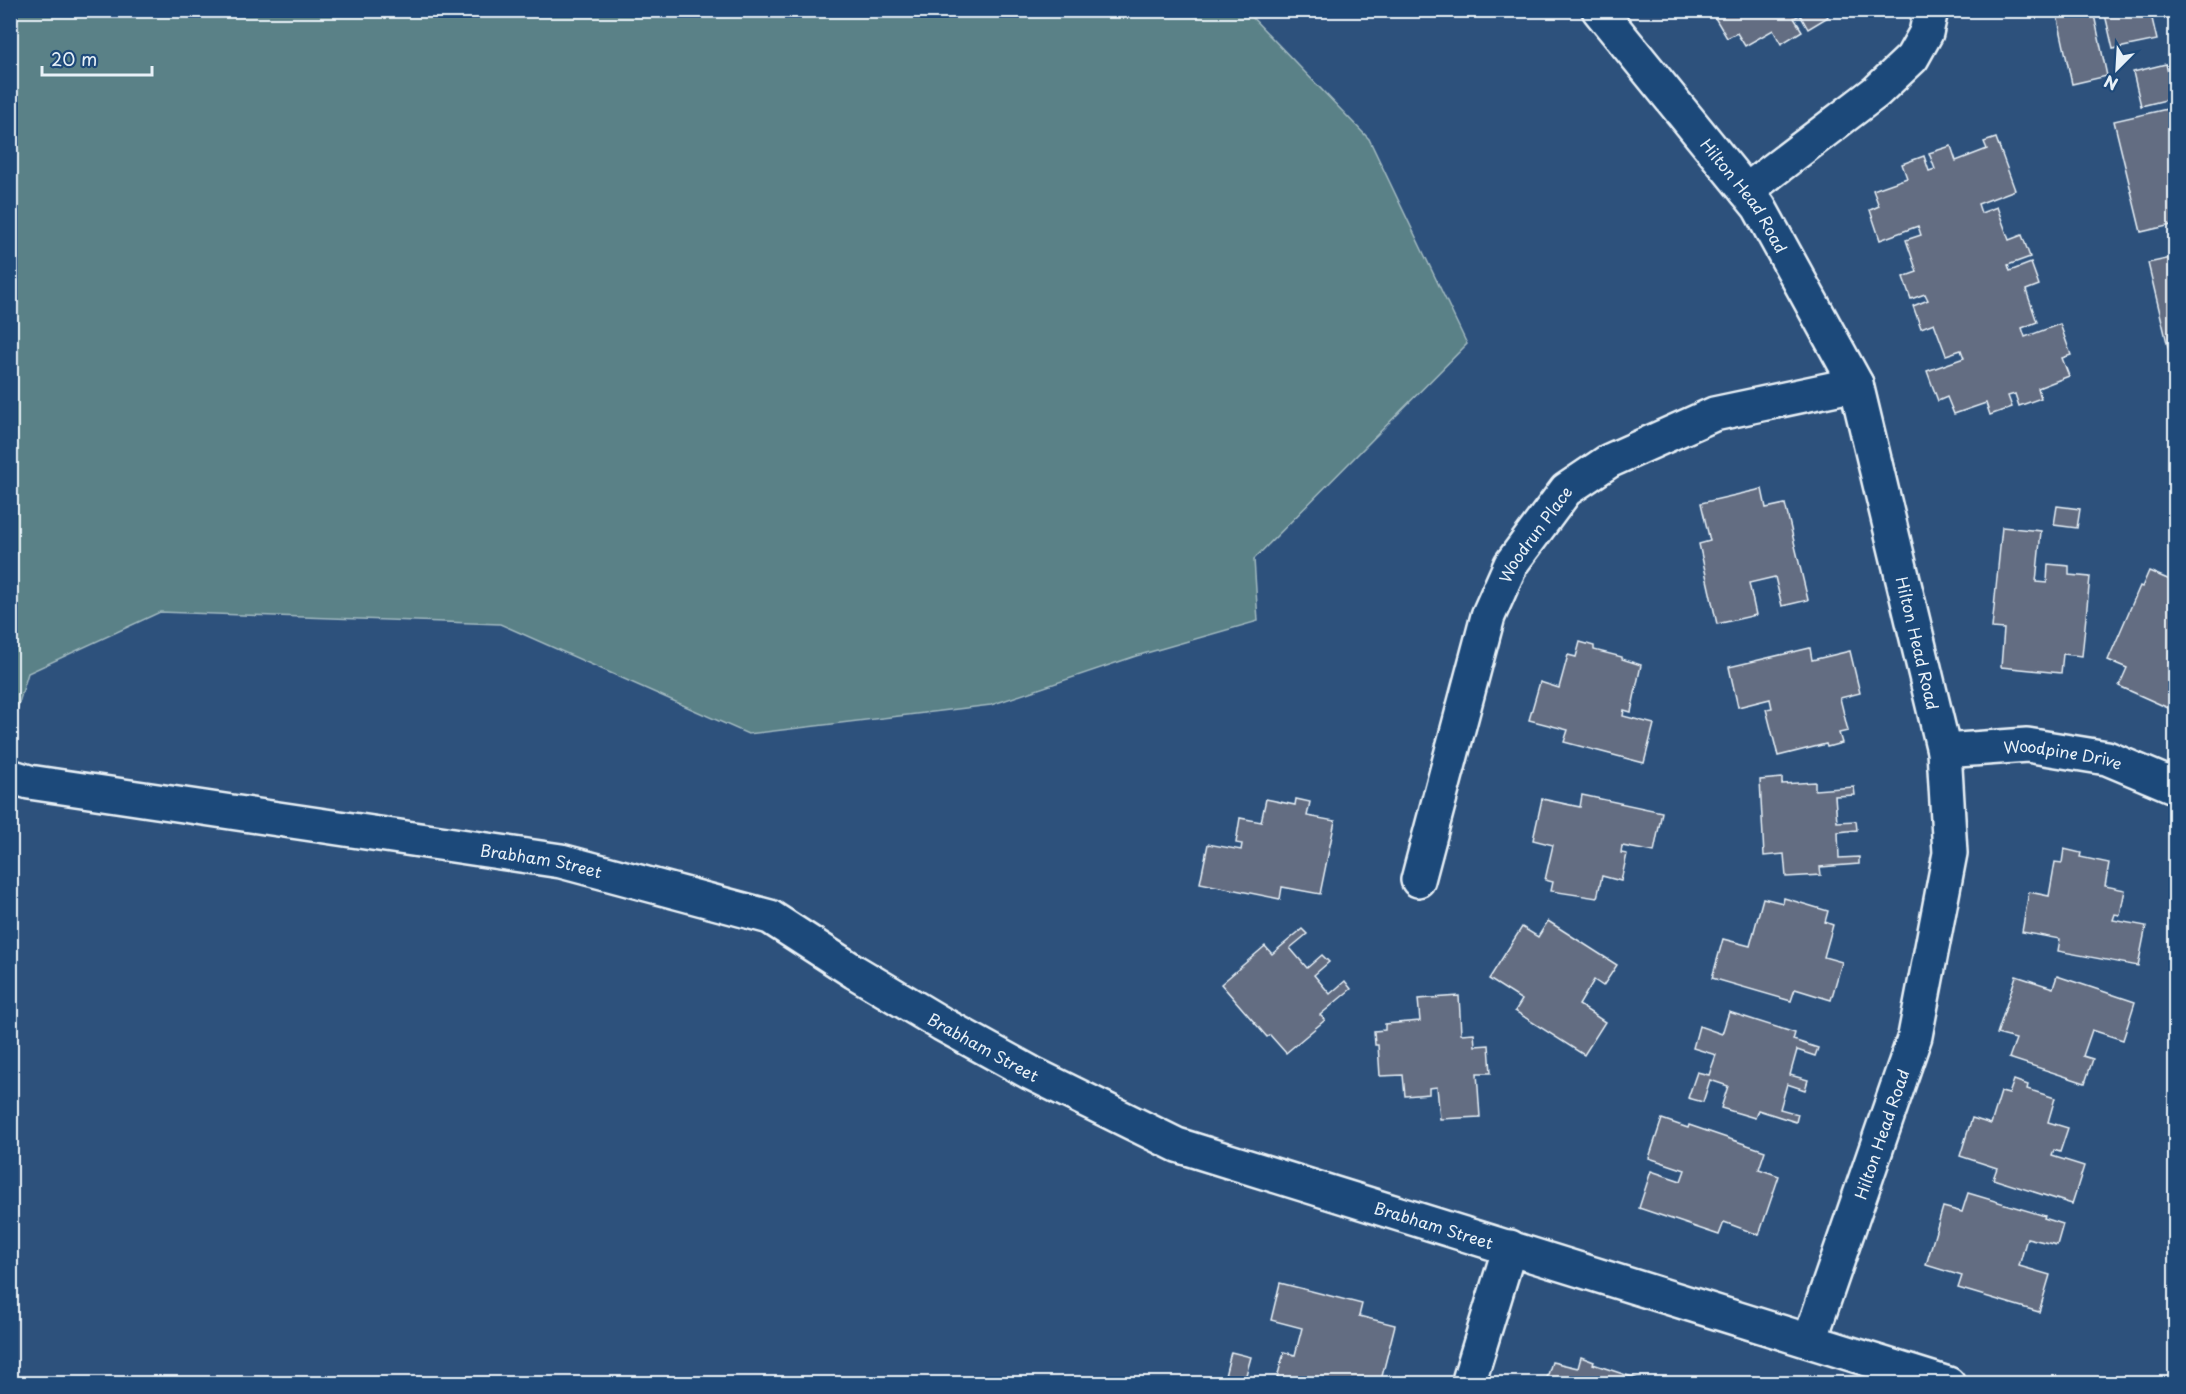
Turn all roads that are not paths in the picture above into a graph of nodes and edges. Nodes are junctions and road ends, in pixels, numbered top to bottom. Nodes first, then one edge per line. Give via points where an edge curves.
1 (1599, 10) edge
2 (1931, 10) edge
3 (1746, 191) junction
4 (1856, 384) junction
5 (1944, 751) junction
6 (10, 776) edge
7 (2175, 787) edge
8 (1418, 880) dead end
9 (1510, 1247) junction
10 (1810, 1340) junction
11 (1468, 1383) edge
12 (1948, 1383) edge

1 - 3 street, Hilton Head Road
2 - 3 street via 1926,33 1912,58 1876,92
3 - 4 street, Hilton Head Road via 1760,207
4 - 5 street, Hilton Head Road
4 - 8 street, Woodrun Place via 1714,414 1609,460 1566,490 1511,564 1488,616
5 - 7 street, Woodpine Drive via 2027,746 2107,758
5 - 10 street, Hilton Head Road via 1950,853 1915,1036
6 - 9 street, Brabham Street via 29,782 561,861 770,917 942,1024 1031,1073 1177,1144
9 - 10 street, Brabham Street
9 - 11 street
10 - 12 street, Brabham Street

